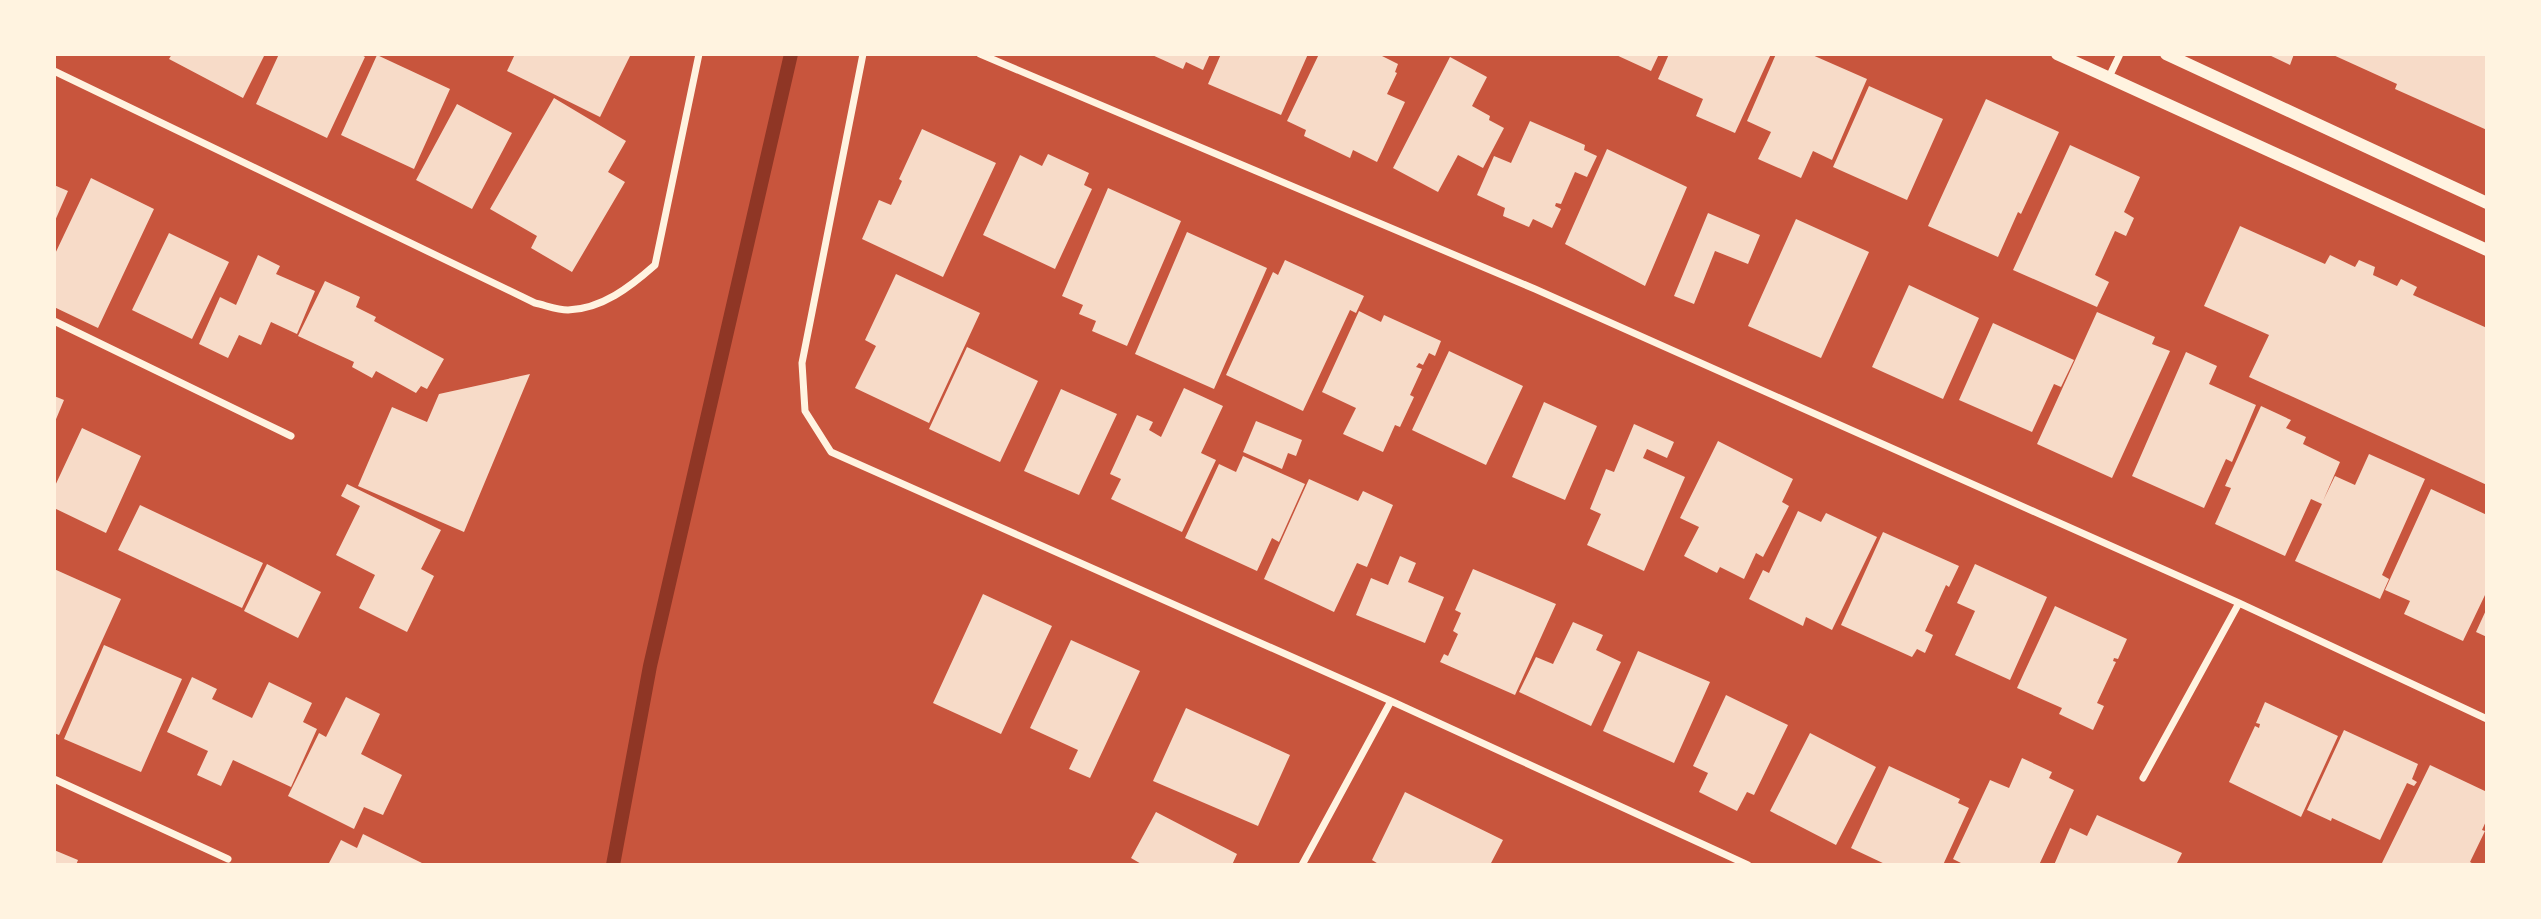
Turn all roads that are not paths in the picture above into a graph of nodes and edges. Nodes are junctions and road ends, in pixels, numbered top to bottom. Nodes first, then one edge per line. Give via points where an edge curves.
1 (699, 54) edge
2 (863, 54) edge
3 (980, 54) edge
4 (2057, 54) edge
5 (2120, 54) edge
6 (2166, 54) edge
7 (54, 71) edge
8 (2109, 78) junction
9 (2487, 203) edge
10 (2487, 250) edge
11 (54, 321) edge
12 (291, 436) dead end
13 (2239, 603) junction
14 (1391, 701) junction
15 (2487, 719) edge
16 (2143, 778) dead end
17 (54, 779) edge
18 (228, 859) dead end
19 (1303, 865) edge
20 (1748, 865) edge

1 - 7 street via 655,265 628,289 595,305 567,310 535,303
2 - 14 street via 802,363 805,411 831,452
3 - 13 street via 1535,289
4 - 8 street
5 - 8 street
6 - 9 street
8 - 10 street
11 - 12 street
13 - 15 street
13 - 16 street
14 - 19 street
14 - 20 street
17 - 18 street

